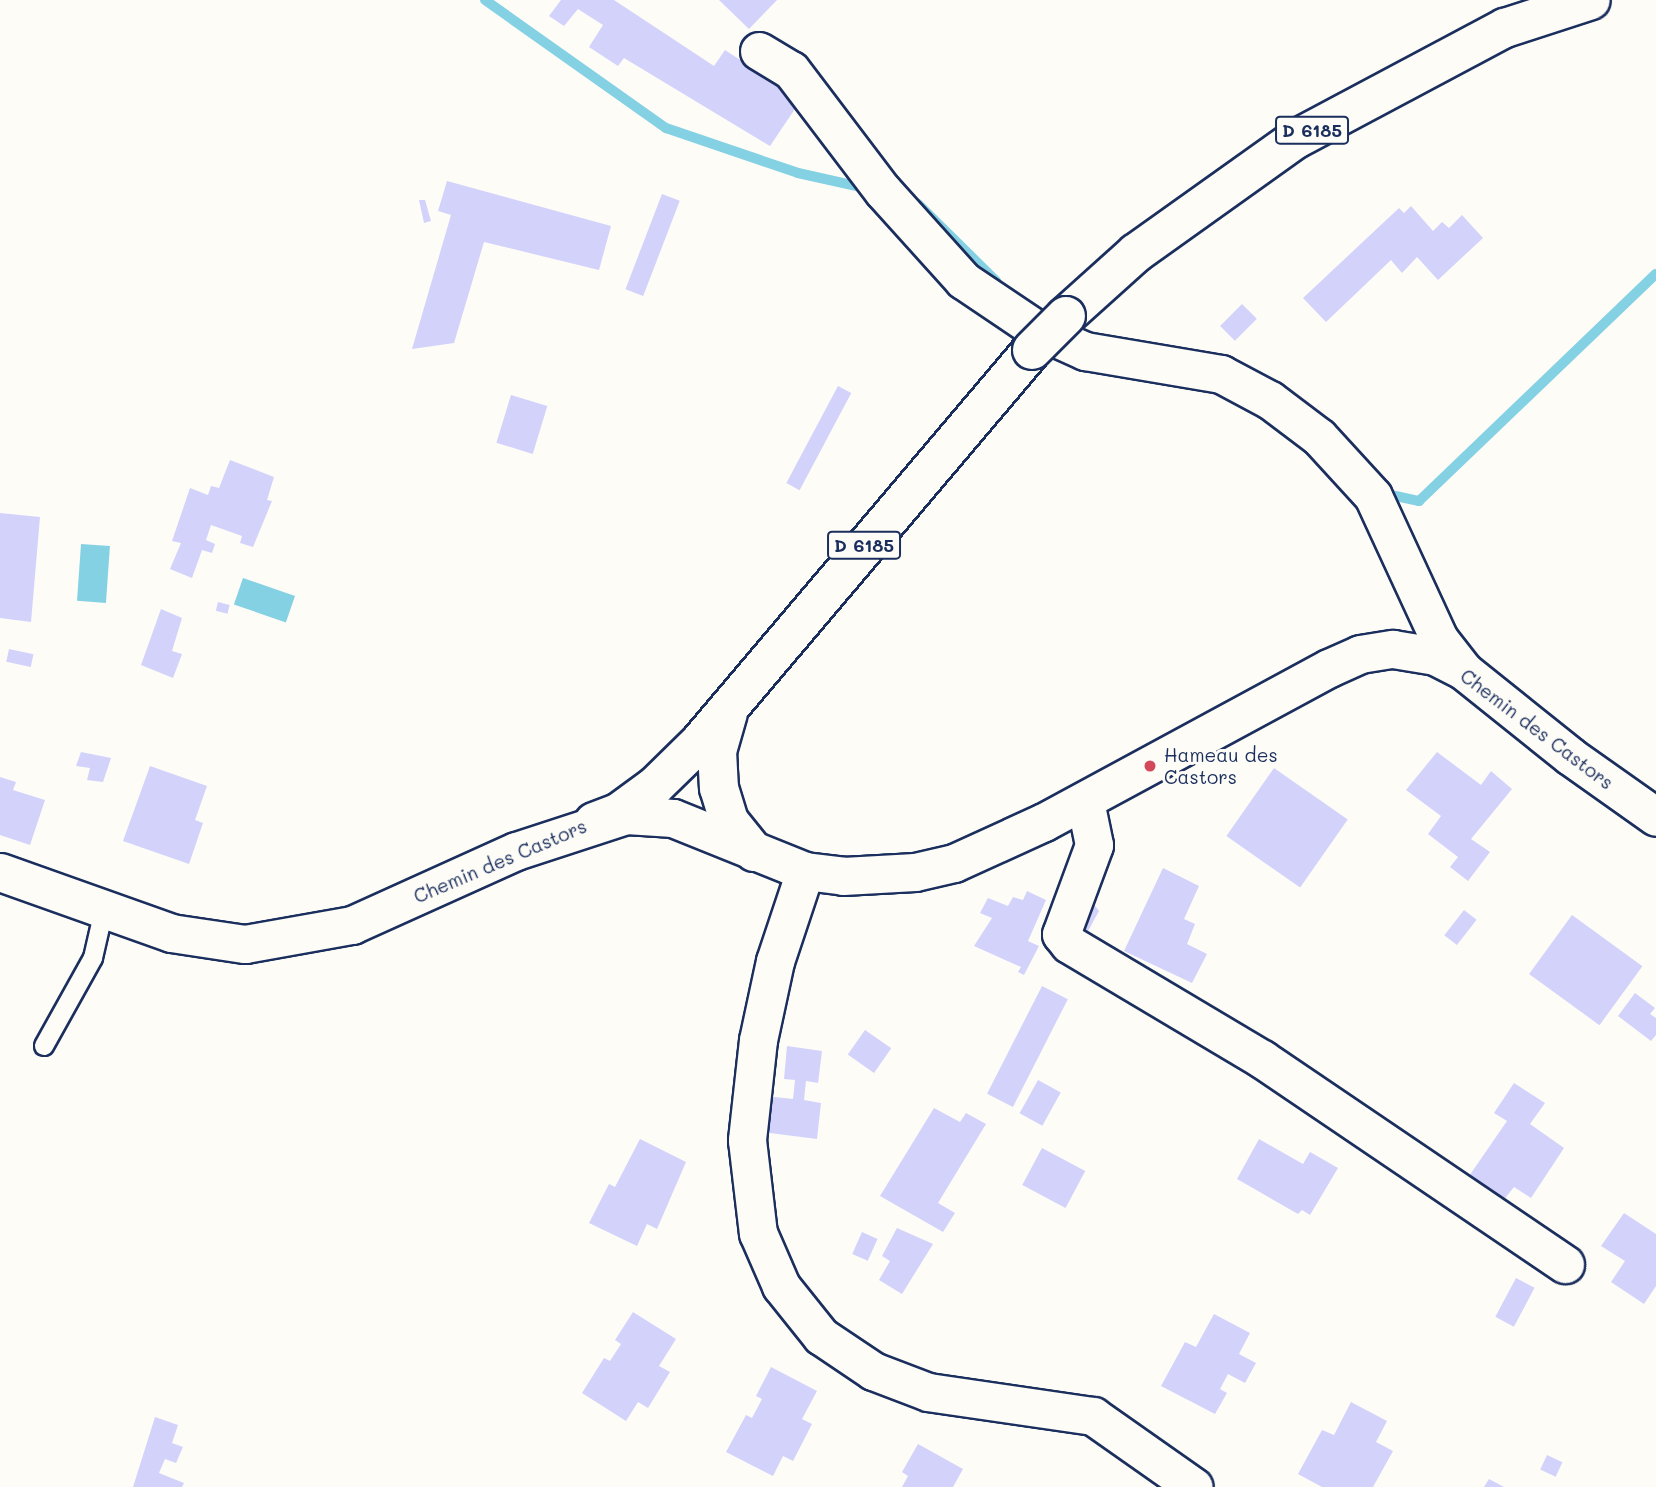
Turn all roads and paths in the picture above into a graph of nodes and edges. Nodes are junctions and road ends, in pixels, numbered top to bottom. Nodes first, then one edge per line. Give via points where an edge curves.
1 (1591, 0) edge
2 (758, 51) dead end
3 (1464, 671) junction
4 (730, 708) junction
5 (1085, 801) junction
6 (1656, 817) edge
7 (594, 822) junction
8 (754, 852) junction
9 (805, 871) junction
10 (0, 872) edge
11 (104, 910) junction
12 (44, 1046) dead end
13 (1565, 1265) dead end
14 (1194, 1487) edge

1 - 4 highway, D 6185, bridge via 1505,28 1296,139 1136,253 1032,350
2 - 3 street via 791,70 883,191 963,280 1036,329 1085,351 1221,374 1270,400 1319,437 1373,496 1439,639
3 - 5 street, Chemin des Castors via 1413,652 1360,654
3 - 6 street, Chemin des Castors
4 - 7 highway, D 6185 via 655,786 618,813
4 - 8 highway via 717,751 719,788 729,821
5 - 9 street, Chemin des Castors via 954,863 879,877
5 - 13 street via 1094,845 1061,934 1069,944 1262,1059
7 - 8 street, Chemin des Castors via 626,815 673,818
7 - 11 street, Chemin des Castors via 516,851 352,925 258,942 171,933
8 - 9 street, Chemin des Castors
9 - 14 street via 775,961 758,1040 747,1140 758,1233 781,1286 821,1336 873,1371 928,1392 1093,1416
10 - 11 street, Chemin des Castors
11 - 12 lane via 93,958

